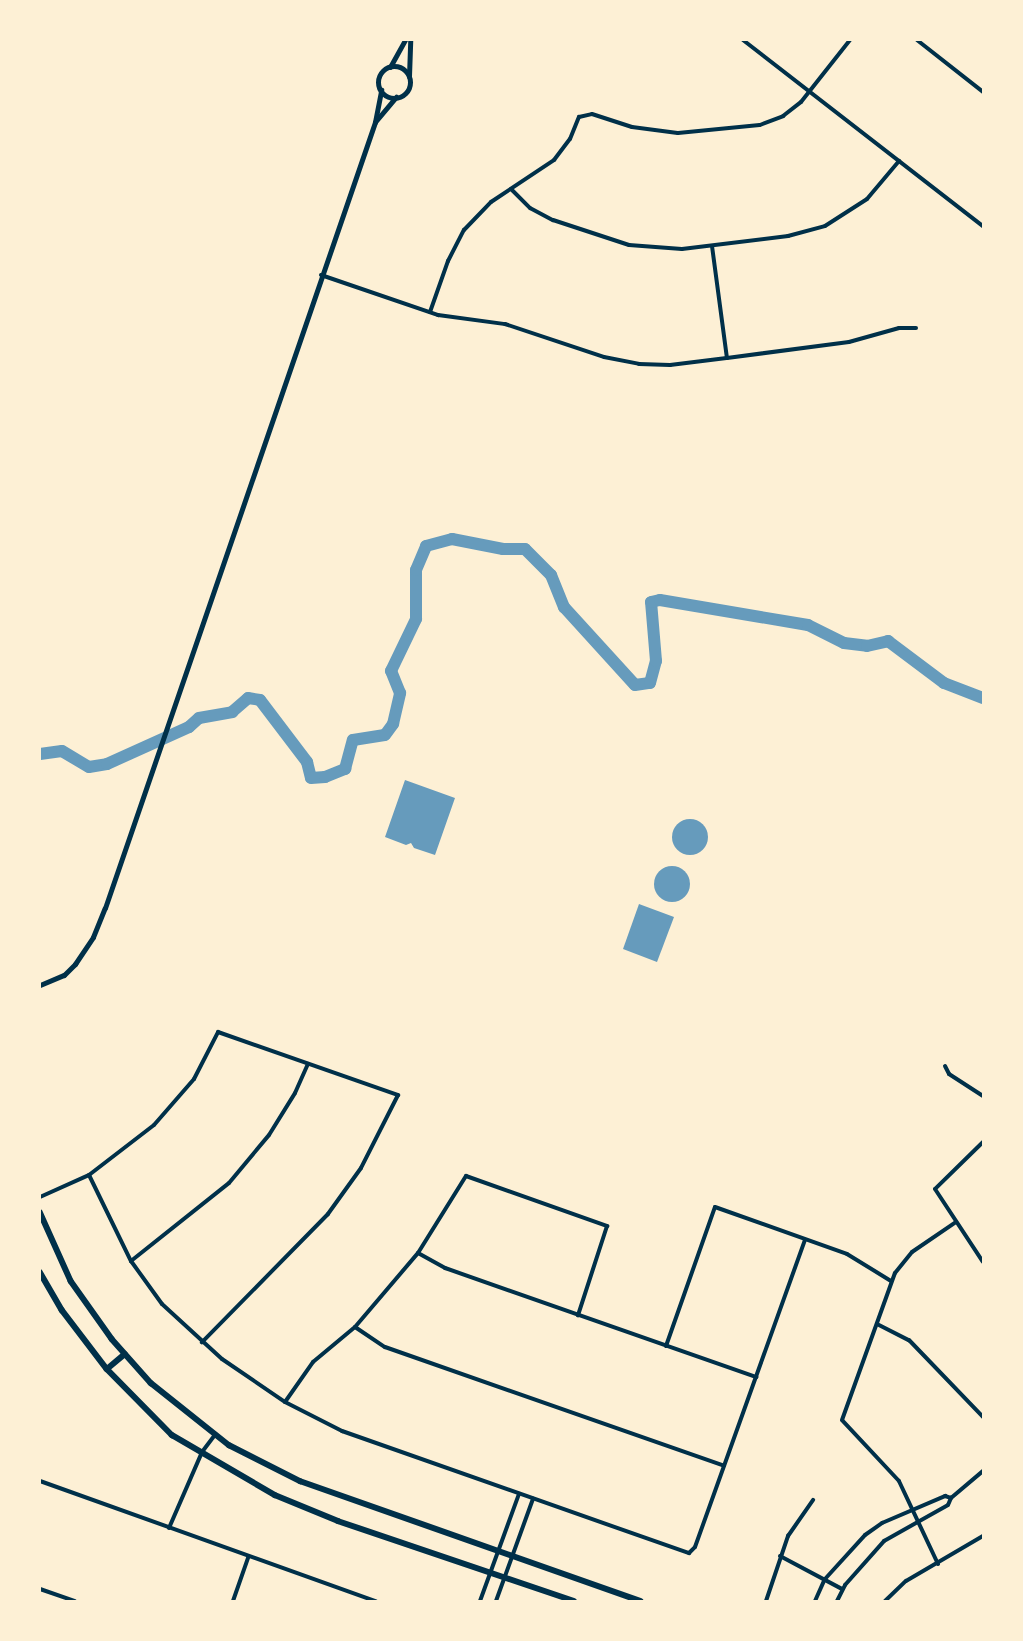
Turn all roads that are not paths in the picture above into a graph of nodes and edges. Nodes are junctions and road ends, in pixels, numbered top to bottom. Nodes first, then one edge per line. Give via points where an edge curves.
1 (405, 40) edge
2 (410, 40) edge
3 (743, 40) edge
4 (850, 40) edge
5 (917, 40) edge
6 (390, 67) junction
7 (408, 76) junction
8 (381, 90) junction
9 (810, 92) junction
10 (983, 92) edge
11 (396, 97) junction
12 (375, 122) junction
13 (899, 161) junction
14 (512, 189) junction
15 (983, 226) edge
16 (712, 246) junction
17 (321, 275) junction
18 (430, 312) junction
19 (916, 328) dead end
20 (726, 358) junction
21 (40, 985) edge
22 (308, 1064) junction
23 (945, 1066) dead end
24 (983, 1096) edge
25 (983, 1142) edge
26 (90, 1176) junction
27 (40, 1197) edge
28 (40, 1212) edge
29 (956, 1222) junction
30 (805, 1240) junction
31 (418, 1253) junction
32 (131, 1261) junction
33 (983, 1262) edge
34 (40, 1272) edge
35 (891, 1281) junction
36 (578, 1315) junction
37 (877, 1324) junction
38 (355, 1327) junction
39 (202, 1342) junction
40 (666, 1346) junction
41 (125, 1354) junction
42 (107, 1368) junction
43 (756, 1377) junction
44 (286, 1402) junction
45 (983, 1418) edge
46 (214, 1435) junction
47 (202, 1452) junction
48 (724, 1466) junction
49 (983, 1471) edge
50 (40, 1481) edge
51 (519, 1494) junction
52 (951, 1498) junction
53 (534, 1499) junction
54 (813, 1500) dead end
55 (913, 1510) junction
56 (919, 1523) junction
57 (169, 1528) junction
58 (983, 1536) edge
59 (499, 1551) junction
60 (512, 1556) junction
61 (780, 1556) junction
62 (248, 1558) junction
63 (938, 1564) junction
64 (490, 1574) junction
65 (504, 1578) junction
66 (825, 1579) junction
67 (40, 1589) edge
68 (842, 1589) junction
69 (75, 1601) edge
70 (233, 1601) edge
71 (376, 1601) edge
72 (480, 1601) edge
73 (496, 1601) edge
74 (574, 1601) edge
75 (640, 1601) edge
76 (766, 1601) edge
77 (815, 1601) edge
78 (836, 1601) edge
79 (885, 1601) edge

1 - 6 street
2 - 7 street
3 - 9 street
4 - 9 street
5 - 10 street
6 - 7 street via 399,67
6 - 8 street via 380,75
7 - 11 street via 408,90
8 - 11 street
8 - 12 street
9 - 13 street
9 - 14 street via 795,107 770,122 708,132 651,131 584,114 579,117 570,139 554,160
11 - 12 street
12 - 17 street
13 - 15 street
13 - 16 street via 867,199 825,226 788,236
14 - 16 street via 524,203 544,216 616,242 661,250
14 - 18 street via 484,208 461,235
16 - 20 street
17 - 18 street
17 - 21 street via 138,818 93,937 64,975
18 - 20 street via 510,325 628,363 670,365
19 - 20 street via 899,328 849,342
22 - 26 street via 218,1032 194,1080 167,1112
22 - 32 street via 269,1136 229,1183
22 - 39 street via 398,1095 365,1161 328,1214
23 - 24 street via 949,1074
25 - 29 street via 936,1189
26 - 27 street
26 - 32 street
28 - 41 main road via 72,1281
29 - 33 street
29 - 35 street via 912,1252
30 - 35 street via 858,1259
30 - 40 street via 715,1207
30 - 43 street
31 - 36 street via 445,1268
31 - 36 street via 466,1176 607,1226
31 - 38 street
32 - 39 street via 162,1304
34 - 42 main road via 62,1310
35 - 37 street
36 - 40 street
37 - 45 street via 909,1340
37 - 55 street via 842,1420 899,1481
38 - 44 street via 313,1362
38 - 48 street via 385,1347
39 - 44 street via 250,1380
40 - 43 street
41 - 42 main road
41 - 46 main road via 151,1383
42 - 47 main road via 172,1436
43 - 48 street
44 - 51 street via 342,1431
46 - 47 street
46 - 59 main road via 264,1465 300,1481
47 - 57 street
47 - 64 main road via 275,1495 338,1521
48 - 53 street via 689,1553
49 - 52 street
50 - 57 street
51 - 53 street
51 - 59 street
52 - 55 street via 945,1496
52 - 56 street via 948,1505
53 - 60 street
54 - 61 street via 793,1527
55 - 56 street
55 - 66 street via 865,1535
56 - 63 street
56 - 68 street via 884,1541
57 - 62 street
58 - 63 street
59 - 60 main road
59 - 64 street
60 - 65 street
60 - 75 main road
61 - 66 street
61 - 76 street
62 - 70 street
62 - 71 street
63 - 79 street via 906,1581
64 - 65 main road
64 - 72 street
65 - 73 street
65 - 74 main road
66 - 68 street
66 - 77 street
67 - 69 street
68 - 78 street

